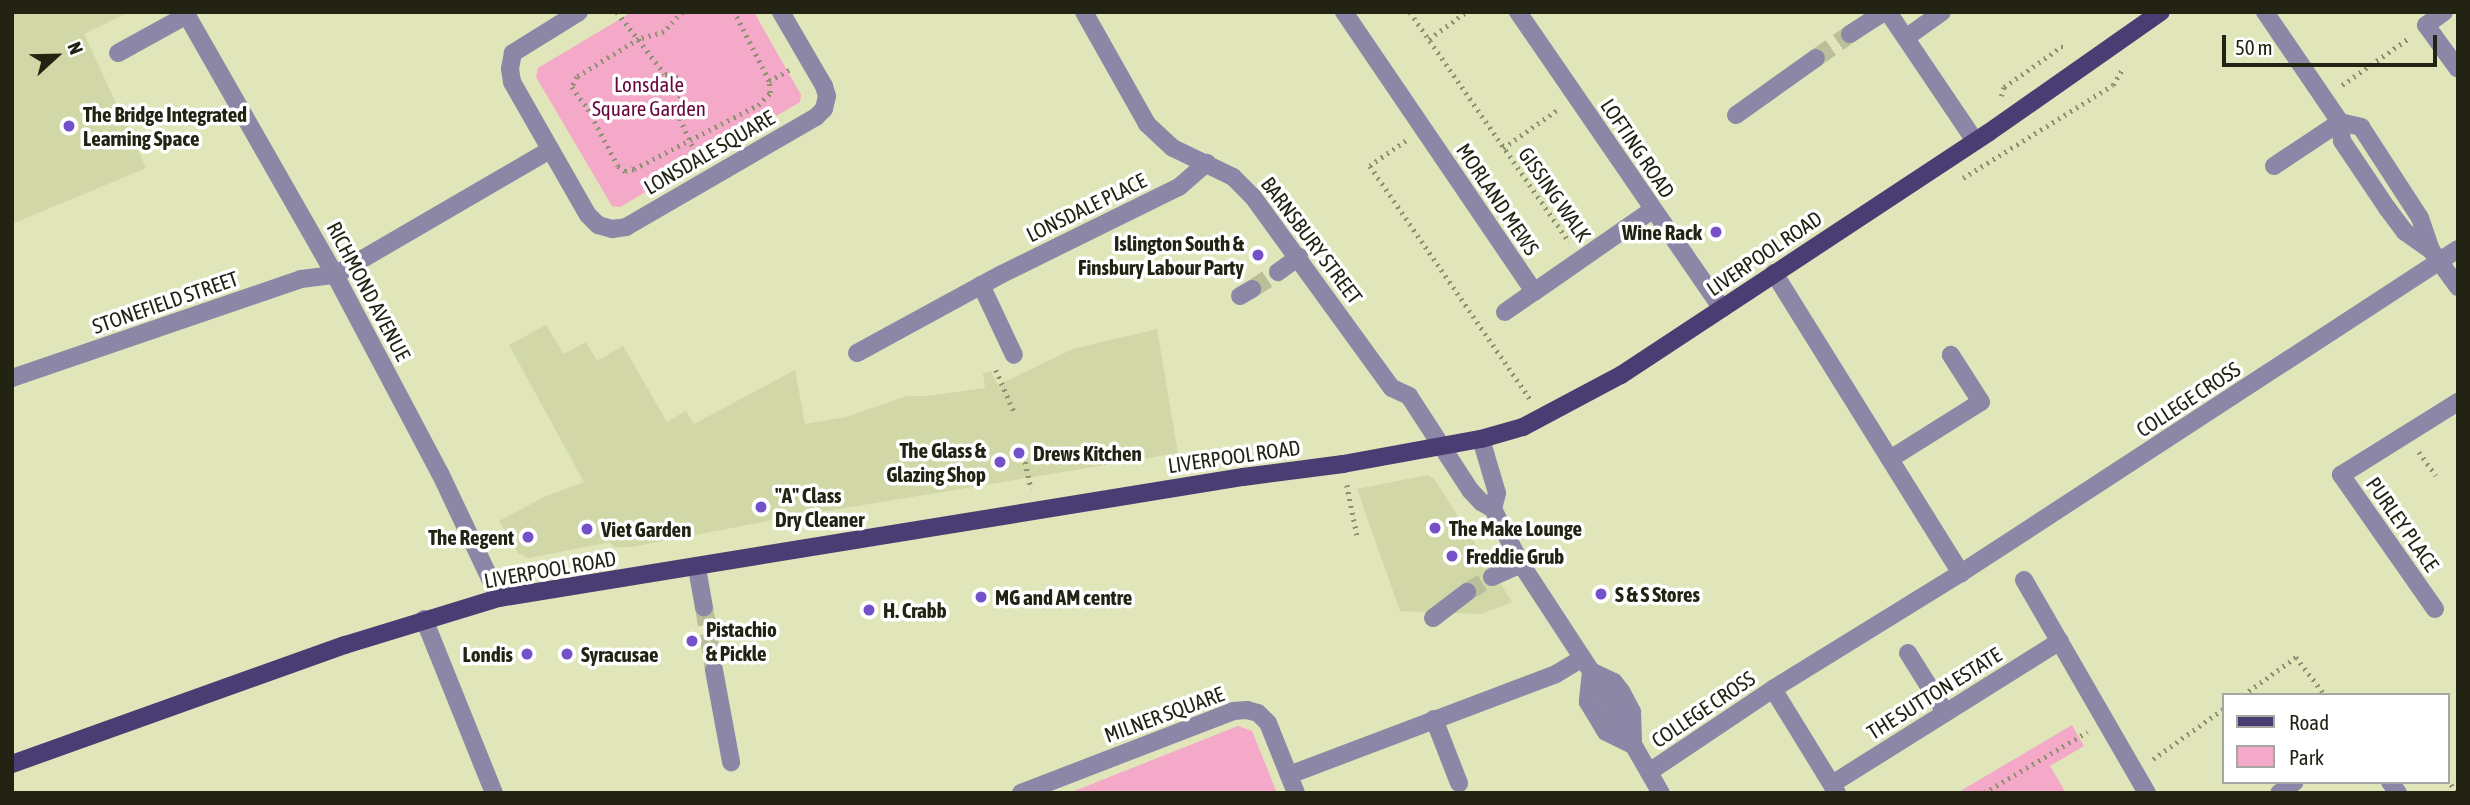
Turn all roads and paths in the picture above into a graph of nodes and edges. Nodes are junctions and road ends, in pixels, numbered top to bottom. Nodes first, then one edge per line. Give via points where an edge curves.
1 (579, 12) edge
2 (617, 12) edge
3 (683, 12) edge
4 (734, 12) edge
5 (1084, 12) edge
6 (1344, 12) edge
7 (1410, 12) edge
8 (1466, 12) edge
9 (1518, 12) edge
10 (1886, 12) edge
11 (1942, 12) edge
12 (2161, 12) edge
13 (2264, 12) edge
14 (2444, 12) edge
15 (784, 13) edge
16 (186, 14) edge
17 (2426, 25) junction
18 (1850, 34) tunnel mouth
19 (1907, 37) junction
20 (639, 38) junction
21 (1429, 39) junction
22 (118, 53) dead end
23 (1816, 58) tunnel mouth
24 (2366, 68) dead end
25 (2458, 69) edge
26 (1575, 97) junction
27 (1736, 115) dead end
28 (2340, 122) junction
29 (1423, 129) junction
30 (688, 141) junction
31 (1975, 141) junction
32 (1503, 148) junction
33 (550, 150) junction
34 (1207, 163) junction
35 (2274, 166) dead end
36 (2363, 173) junction
37 (709, 178) junction
38 (2398, 183) junction
39 (1652, 209) junction
40 (2458, 249) edge
41 (2436, 256) junction
42 (1298, 257) junction
43 (1581, 259) junction
44 (1278, 272) tunnel mouth
45 (1774, 273) junction
46 (335, 275) junction
47 (2456, 283) edge
48 (981, 285) junction
49 (1534, 292) junction
50 (1722, 309) junction
51 (1506, 312) dead end
52 (858, 353) dead end
53 (1014, 355) dead end
54 (1951, 355) dead end
55 (12, 378) edge
56 (2458, 402) edge
57 (1544, 418) junction
58 (1481, 439) junction
59 (1443, 444) junction
60 (1024, 455) dead end
61 (1890, 459) junction
62 (1343, 464) junction
63 (1493, 509) junction
64 (1036, 511) junction
65 (1357, 535) dead end
66 (1521, 564) junction
67 (697, 568) junction
68 (1961, 573) junction
69 (1492, 577) tunnel mouth
70 (2024, 580) dead end
71 (1467, 593) tunnel mouth
72 (499, 598) junction
73 (704, 607) tunnel mouth
74 (2435, 609) dead end
75 (1433, 618) dead end
76 (424, 619) junction
77 (2060, 641) junction
78 (1908, 653) dead end
79 (1587, 665) junction
80 (714, 670) tunnel mouth
81 (1773, 689) junction
82 (2246, 693) edge
83 (2323, 693) edge
84 (2222, 710) edge
85 (1945, 712) junction
86 (1434, 719) junction
87 (2106, 721) junction
88 (1633, 745) junction
89 (731, 762) dead end
90 (12, 764) edge
91 (1649, 772) junction
92 (2135, 772) junction
93 (1289, 775) junction
94 (1459, 783) dead end
95 (1834, 788) edge
96 (494, 793) edge
97 (1021, 793) edge
98 (1296, 793) edge
99 (1661, 793) edge
100 (1984, 793) edge
101 (2147, 793) edge

1 - 33 street, LONSDALE SQUARE via 513,53 512,82
2 - 20 path
3 - 20 path via 664,32
4 - 30 path via 769,81 770,93 758,105
5 - 34 street, BARNSBURY STREET via 1147,124 1174,148
6 - 29 street, MORLAND MEWS
7 - 21 path, GISSING WALK
8 - 21 path
9 - 26 street, LOFTING ROAD
10 - 18 street
10 - 19 street
11 - 19 street
12 - 31 main road, LIVERPOOL ROAD
13 - 28 street
14 - 17 street
15 - 37 street, LONSDALE SQUARE via 824,86 824,109
16 - 22 street
16 - 46 street, RICHMOND AVENUE
17 - 24 path
17 - 25 street
19 - 31 street
20 - 30 path via 665,74 684,83 677,112
20 - 30 path via 576,77 572,87 625,171
21 - 32 path, GISSING WALK
23 - 27 street
26 - 32 path, GISSING WALK
26 - 39 street, LOFTING ROAD
28 - 35 street
28 - 36 street via 2342,141
28 - 38 street via 2361,127
29 - 49 street, MORLAND MEWS
29 - 57 path via 1370,166
30 - 37 path
31 - 45 main road, LIVERPOOL ROAD
32 - 43 path, GISSING WALK
33 - 37 street, LONSDALE SQUARE via 588,215 597,225 612,229 626,226
33 - 46 street
34 - 42 street, BARNSBURY STREET via 1233,177 1254,197
34 - 48 street, LONSDALE PLACE via 1179,187
36 - 38 street
36 - 41 street via 2405,232
38 - 41 street
39 - 43 street
39 - 50 street, LOFTING ROAD
40 - 41 street, COLLEGE CROSS
41 - 47 street
41 - 68 street, COLLEGE CROSS
42 - 44 street
42 - 59 street, BARNSBURY STREET via 1392,388 1409,396
43 - 49 street
45 - 50 main road, LIVERPOOL ROAD
45 - 61 street
46 - 55 street, STONEFIELD STREET via 301,279
46 - 72 street, RICHMOND AVENUE via 440,473
48 - 52 street, LONSDALE PLACE
48 - 53 street
49 - 51 street
50 - 57 main road, LIVERPOOL ROAD via 1592,393
54 - 61 street via 1981,402
56 - 74 street, PURLEY PLACE via 2341,475
57 - 58 main road, LIVERPOOL ROAD
58 - 59 main road, LIVERPOOL ROAD
58 - 63 street, BARNSBURY STREET via 1497,493
59 - 62 main road, LIVERPOOL ROAD
59 - 63 street, BARNSBURY STREET via 1470,491
60 - 64 path
61 - 68 street
62 - 64 main road, LIVERPOOL ROAD
62 - 65 path
63 - 66 street, BARNSBURY STREET
64 - 67 main road, LIVERPOOL ROAD
66 - 69 street
66 - 79 street, BARNSBURY STREET
67 - 72 main road, LIVERPOOL ROAD
67 - 73 street
68 - 81 street, COLLEGE CROSS
70 - 77 street
71 - 75 street
72 - 76 main road, LIVERPOOL ROAD
76 - 90 main road, LIVERPOOL ROAD
76 - 96 street
77 - 85 street, THE SUTTON ESTATE
77 - 87 street
78 - 85 street
79 - 86 street
79 - 88 street, BARNSBURY STREET via 1621,691 1632,712
79 - 88 street, BARNSBURY STREET via 1588,702 1606,732
80 - 89 street
81 - 91 street, COLLEGE CROSS
81 - 95 street, THE SUTTON ESTATE
82 - 83 path via 2296,657
84 - 92 path
85 - 95 street, THE SUTTON ESTATE
86 - 93 street
86 - 94 street
87 - 92 street
87 - 100 path
88 - 91 street, BARNSBURY STREET
91 - 99 street, BARNSBURY STREET
92 - 101 street
93 - 97 street, MILNER SQUARE via 1268,723 1258,713 1233,711
93 - 98 street, MILNER SQUARE

